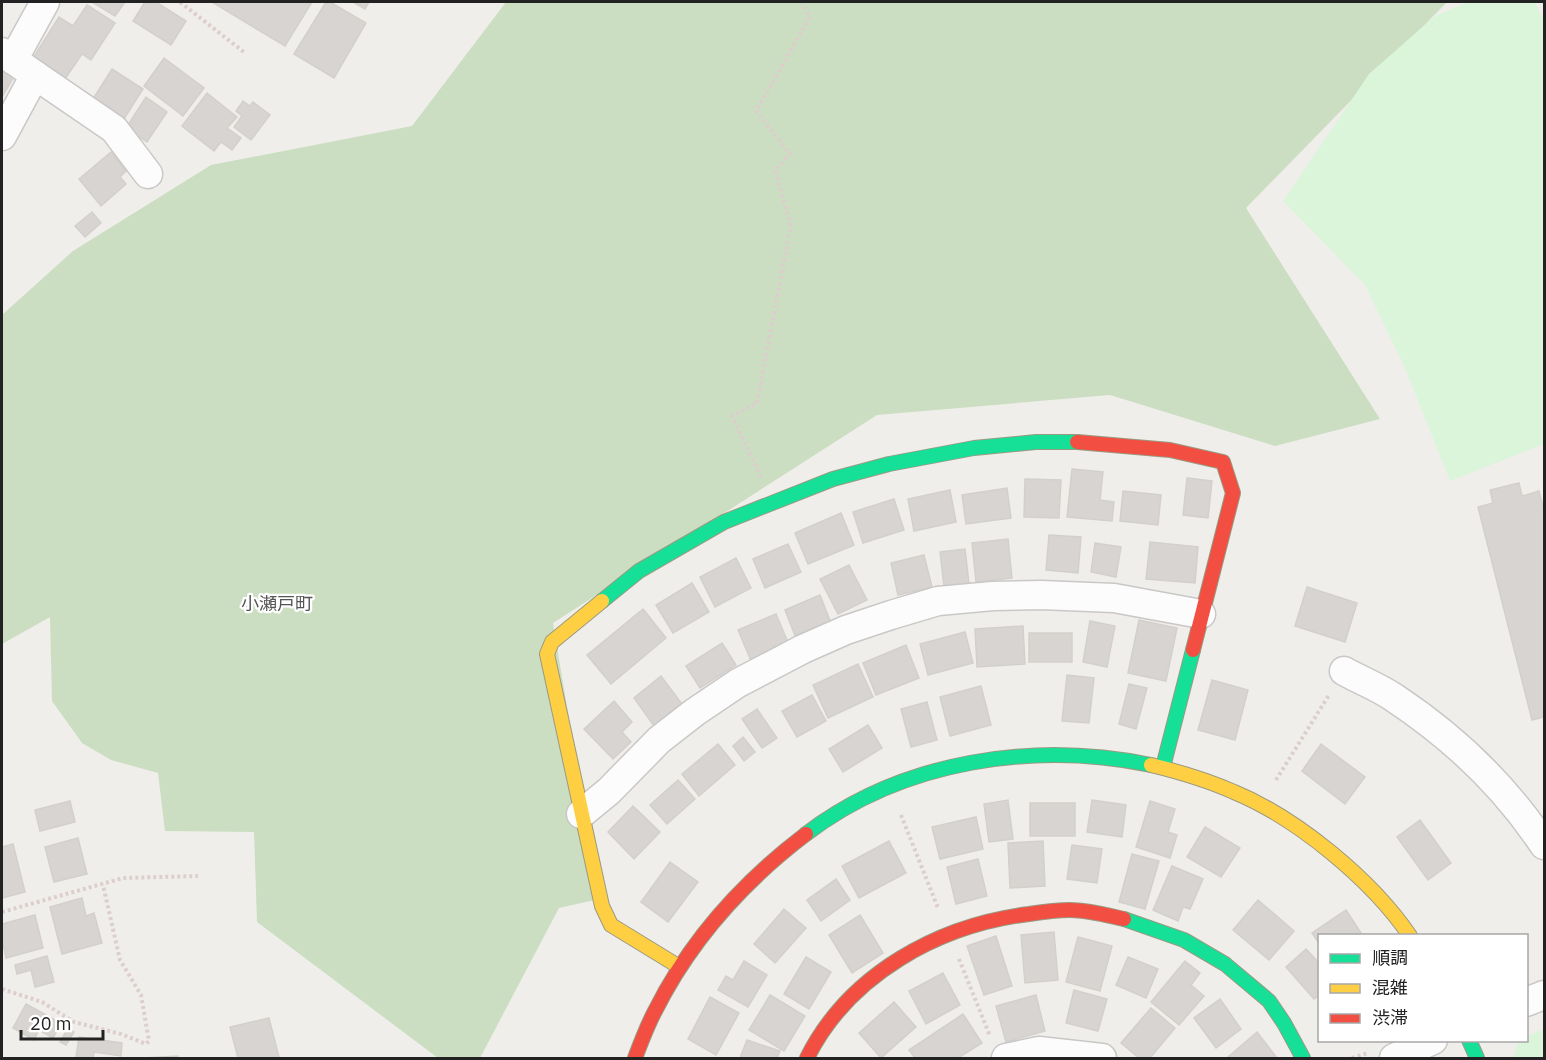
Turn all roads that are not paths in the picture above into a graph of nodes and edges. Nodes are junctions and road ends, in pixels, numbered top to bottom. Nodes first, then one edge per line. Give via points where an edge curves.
1 (45, 2) edge
2 (17, 62) edge
3 (2, 136) edge
4 (148, 174) dead end
5 (1201, 614) junction
6 (1344, 671) road end
7 (1163, 767) junction
8 (581, 814) junction
9 (1543, 840) edge
10 (1408, 934) edge
11 (678, 966) junction
12 (1545, 995) edge
13 (1528, 1002) edge
14 (1431, 1042) edge
15 (1469, 1042) edge
16 (634, 1059) edge
17 (807, 1059) edge
18 (1006, 1059) edge
19 (1102, 1059) edge
20 (1303, 1059) edge
21 (1394, 1059) edge
22 (1477, 1059) edge

1 - 2 street
2 - 3 street
2 - 4 street via 114,129
5 - 7 street
5 - 8 street via 1114,598 1041,595 938,601 891,615 803,649 738,683 659,740
5 - 8 street via 1233,493 1223,462 1170,450 1036,442 974,448 833,479 724,522 639,571 552,642 547,654
6 - 9 street via 1392,697 1464,751
7 - 10 street via 1236,793 1292,825 1350,868
7 - 11 street via 1091,756 1030,754 963,765 900,782 827,819 774,856 714,919
8 - 11 street via 602,906 611,925
11 - 16 street
12 - 13 street
14 - 21 street
15 - 22 street
17 - 20 street via 836,1013 874,975 904,955 948,932 992,919 1070,910 1138,923 1216,957 1271,1003
18 - 19 street via 1040,1051

